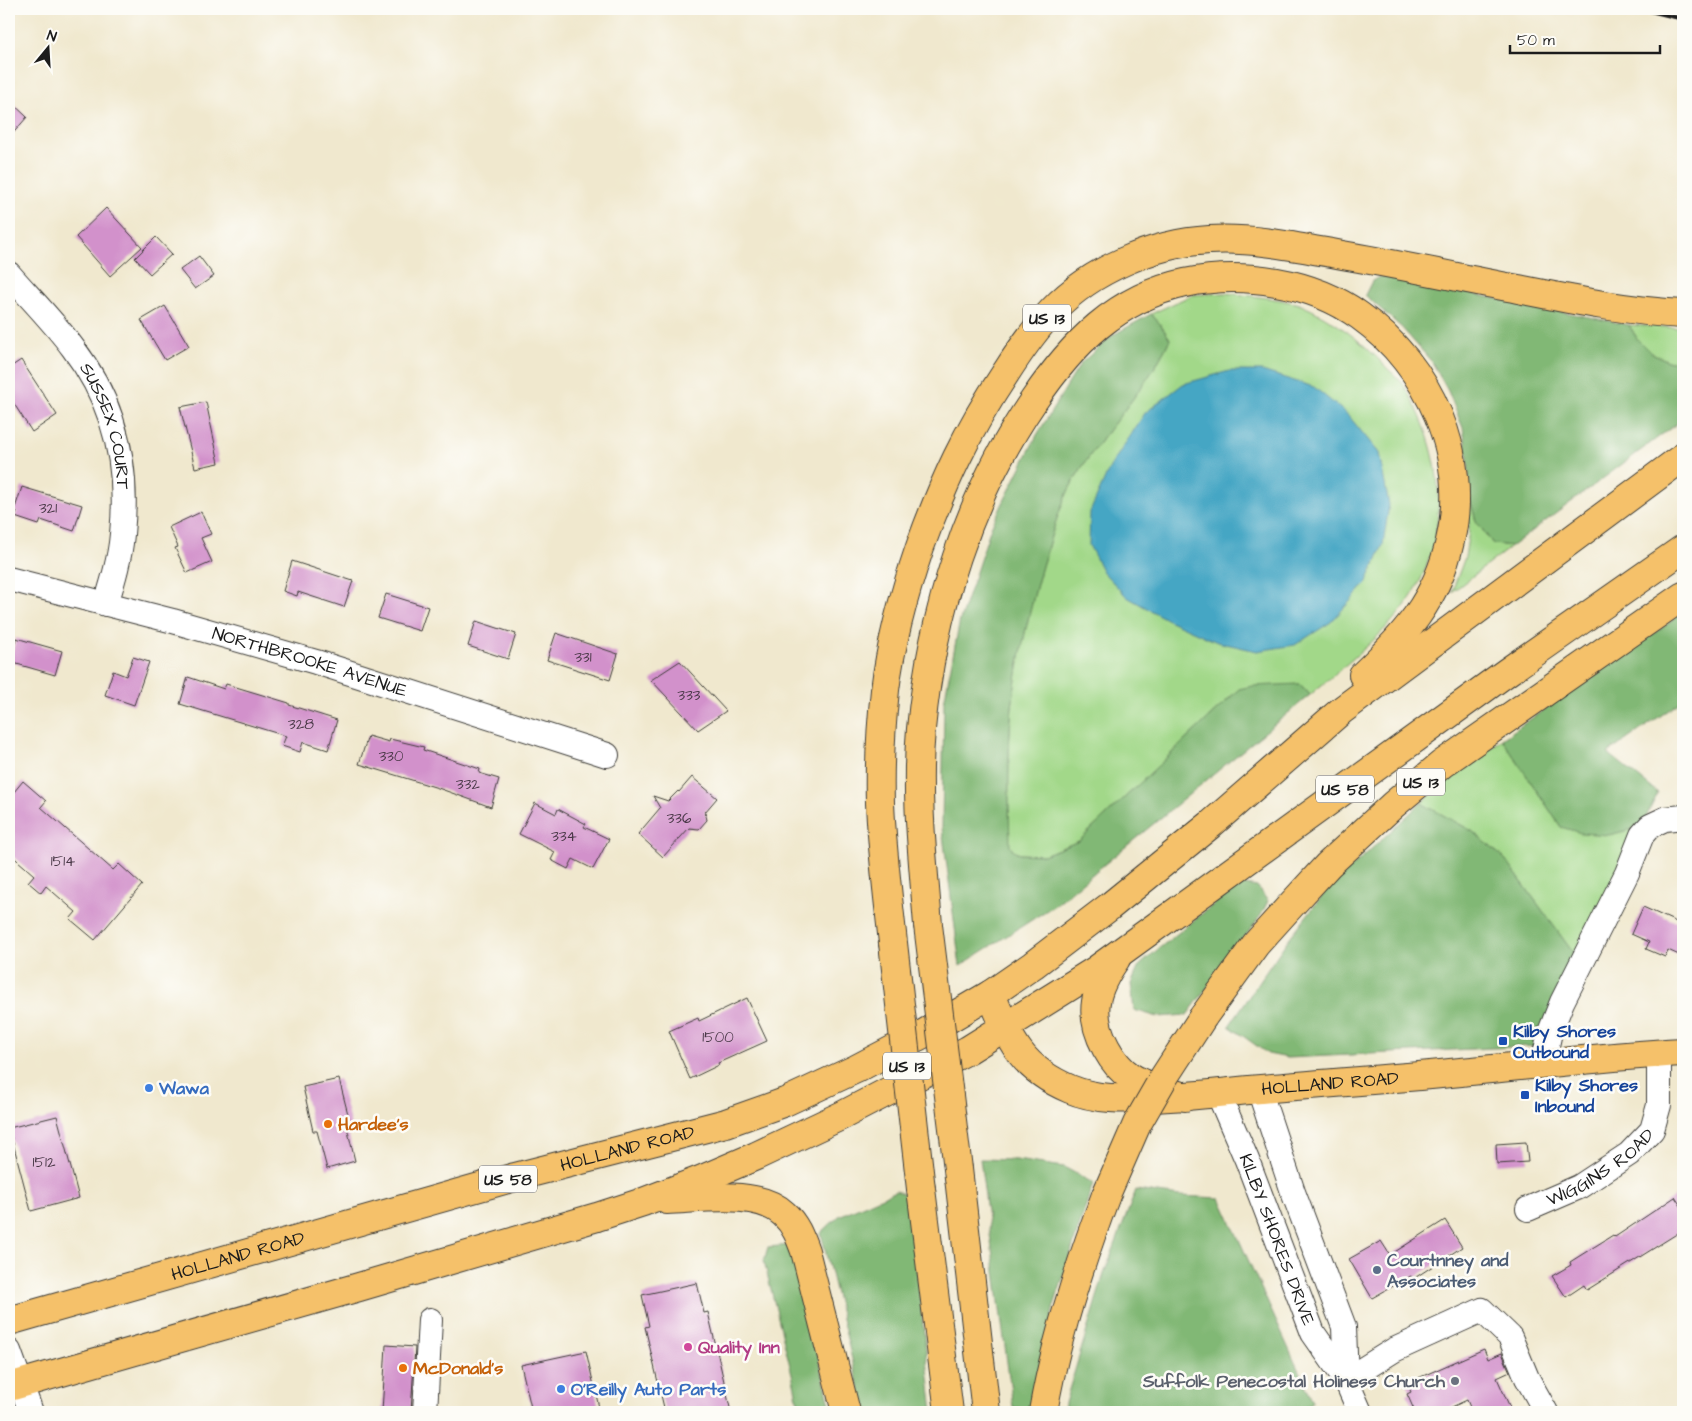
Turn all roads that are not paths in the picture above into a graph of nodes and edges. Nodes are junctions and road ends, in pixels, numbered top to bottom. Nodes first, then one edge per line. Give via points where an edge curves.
1 (9, 274) edge
2 (1683, 314) edge
3 (1683, 457) edge
4 (1683, 549) edge
5 (9, 579) edge
6 (1683, 596) edge
7 (106, 604) junction
8 (1342, 710) junction
9 (607, 755) dead end
10 (1683, 817) edge
11 (1121, 953) junction
12 (991, 994) junction
13 (1005, 1028) junction
14 (1671, 1053) edge
15 (1543, 1064) junction
16 (1259, 1089) junction
17 (1218, 1093) junction
18 (1185, 1097) junction
19 (644, 1202) junction
20 (1528, 1209) dead end
21 (430, 1320) dead end
22 (9, 1322) edge
23 (9, 1350) edge
24 (1346, 1380) junction
25 (15, 1385) edge
26 (31, 1412) edge
27 (425, 1412) edge
28 (846, 1412) edge
29 (948, 1412) edge
30 (986, 1412) edge
31 (1043, 1412) edge
32 (1360, 1412) edge
33 (1546, 1412) edge

1 - 7 street, SUSSEX COURT via 73,348 102,397 116,431 124,498 122,536
2 - 29 main road, US 13, bridge via 1593,304 1386,263 1242,239 1198,241 1146,252 1080,287 1054,310 1019,352 983,407 939,495 907,585 885,688 880,799 883,848
3 - 8 main road, US 58
4 - 11 main road, US 58 via 1507,672
5 - 7 street, NORTHBROOKE AVENUE
6 - 31 main road, US 13, bridge via 1442,764 1328,865 1256,944 1203,1017 1137,1124 1084,1253 1057,1344
7 - 9 street, NORTHBROOKE AVENUE via 316,662
8 - 12 main road, US 58 via 1124,895
8 - 30 main road, bridge via 1363,676 1412,625 1441,570 1450,541 1454,477 1438,415 1424,385 1398,351 1361,316 1312,292 1288,285 1245,278 1217,278 1184,283 1131,303 1080,340 1020,420 1000,455 954,566 937,624 928,672 921,730 919,807 928,924
10 - 15 street via 1665,819 1650,826 1642,835 1562,1002 1550,1032
11 - 13 main road, US 58
11 - 18 main road via 1104,976 1098,992 1095,1015 1102,1040 1128,1076
12 - 13 main road, HOLLAND ROAD
12 - 22 main road, HOLLAND ROAD / US 58 via 856,1069 756,1113 515,1177
13 - 18 main road, HOLLAND ROAD via 1027,1062 1039,1073 1071,1090 1109,1099
13 - 19 main road, US 58 via 843,1115 756,1156
14 - 15 main road, HOLLAND ROAD
14 - 20 street, WIGGINS ROAD via 1652,1130 1629,1154 1579,1187
15 - 16 main road, HOLLAND ROAD
16 - 17 main road, HOLLAND ROAD
16 - 24 street, KILBY SHORES DRIVE via 1293,1192 1344,1327
17 - 18 main road, HOLLAND ROAD
17 - 24 street, KILBY SHORES DRIVE via 1314,1333
19 - 25 main road, US 58 via 359,1288
19 - 28 main road via 739,1198 756,1200 784,1213 800,1236 805,1251
21 - 27 street
23 - 25 street
24 - 32 street, KILBY SHORES DRIVE
24 - 33 street via 1394,1350 1482,1310 1510,1337 1526,1378
25 - 26 street

